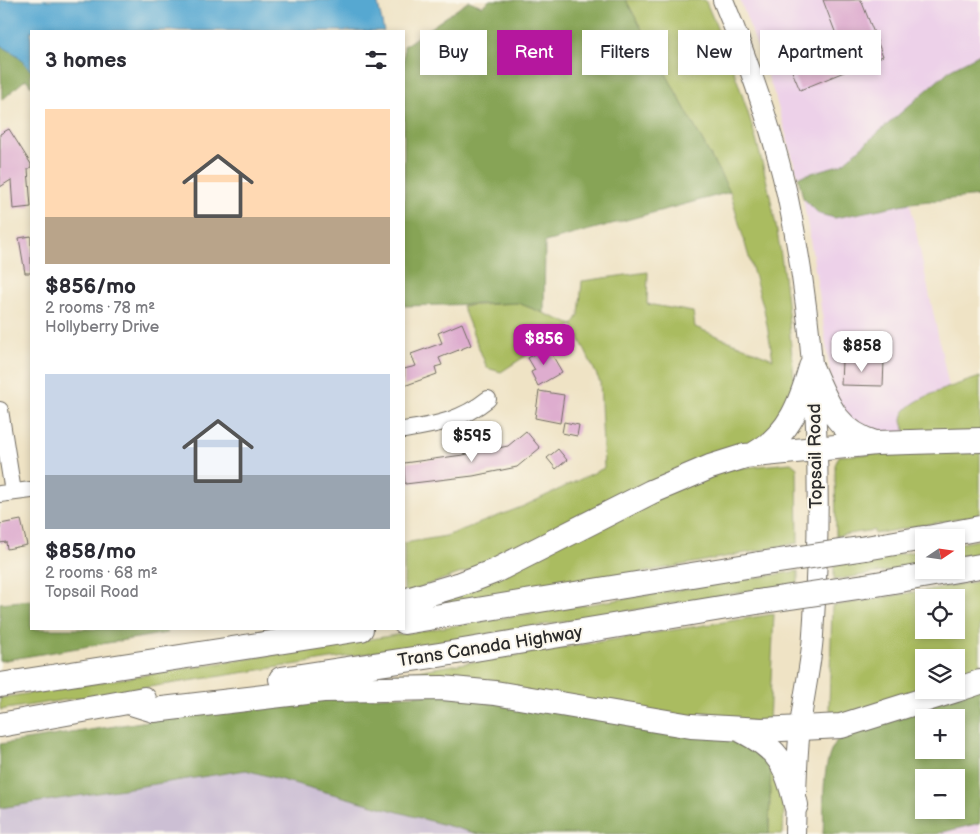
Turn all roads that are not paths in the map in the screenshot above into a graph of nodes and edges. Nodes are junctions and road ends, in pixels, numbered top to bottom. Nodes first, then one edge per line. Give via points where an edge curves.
1 (724, 0) edge
2 (811, 367) junction
3 (488, 398) dead end
4 (0, 410) edge
5 (405, 430) edge
6 (980, 440) edge
7 (876, 443) junction
8 (816, 449) junction
9 (755, 454) junction
10 (30, 490) edge
11 (6, 493) edge
12 (980, 528) edge
13 (965, 531) edge
14 (915, 540) edge
15 (980, 566) edge
16 (405, 602) edge
17 (405, 622) edge
18 (270, 630) edge
19 (353, 630) edge
20 (99, 669) junction
21 (0, 674) edge
22 (980, 682) edge
23 (0, 685) edge
24 (965, 687) edge
25 (927, 699) edge
26 (120, 703) junction
27 (0, 724) edge
28 (800, 727) junction
29 (741, 730) junction
30 (0, 736) edge
31 (796, 805) junction
32 (795, 834) edge

1 - 2 main road, Topsail Road via 761,101 786,193 798,258
2 - 7 highway via 842,425 856,436
2 - 8 main road, Topsail Road
2 - 9 highway via 798,407 787,427
3 - 5 street via 445,424
4 - 11 street
6 - 7 highway
7 - 8 highway
8 - 9 highway
8 - 28 main road, Topsail Road via 813,637
9 - 16 highway via 680,479 495,571
10 - 11 street
12 - 13 highway
14 - 17 highway, Trans Canada Highway, bridge
15 - 26 highway, Trans Canada Highway, bridge via 439,655
18 - 20 highway via 121,653
19 - 20 highway
20 - 21 highway via 69,662
20 - 23 highway
22 - 24 highway
25 - 28 highway via 841,726
26 - 27 highway, Trans Canada Highway
26 - 29 highway via 154,710 323,690 442,688 495,693 691,726
26 - 30 highway via 99,718
28 - 29 highway
28 - 31 main road, Topsail Road
29 - 31 highway via 776,752 789,777
31 - 32 main road, Topsail Road

